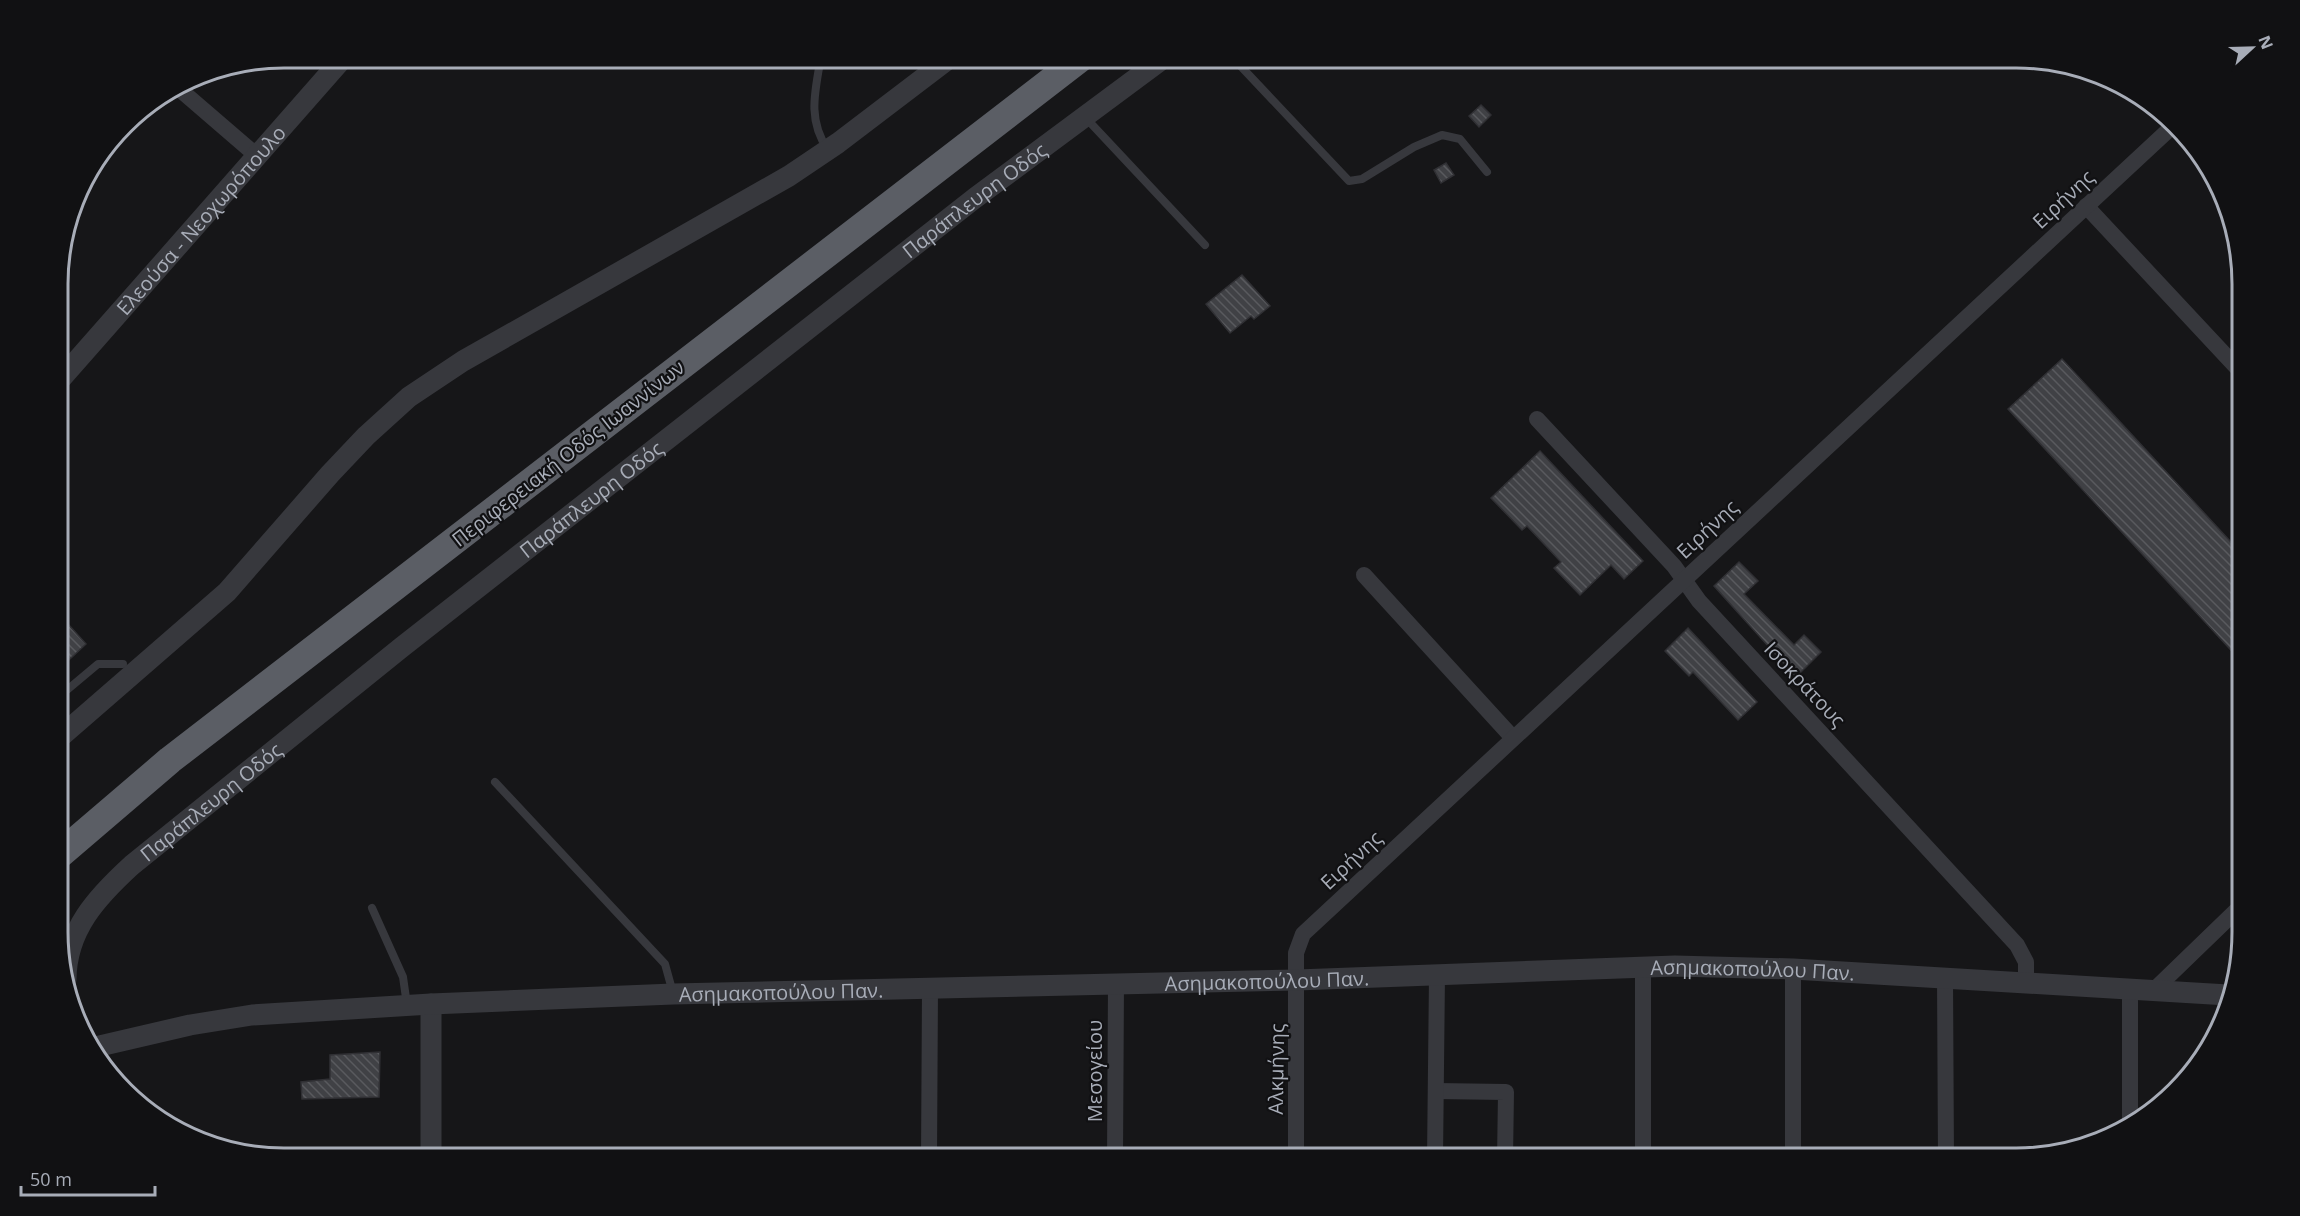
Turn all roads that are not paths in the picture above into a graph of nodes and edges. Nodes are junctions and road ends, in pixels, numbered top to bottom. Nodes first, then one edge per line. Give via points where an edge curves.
1 (334, 68) edge
2 (820, 68) edge
3 (936, 68) edge
4 (1068, 68) edge
5 (1150, 68) edge
6 (1242, 68) edge
7 (183, 92) edge
8 (1083, 116) junction
9 (2168, 130) edge
10 (828, 150) junction
11 (257, 156) junction
12 (1487, 172) dead end
13 (2086, 206) junction
14 (1205, 245) dead end
15 (2232, 362) edge
16 (68, 371) edge
17 (1537, 419) dead end
18 (1364, 575) dead end
19 (1684, 579) junction
20 (123, 664) dead end
21 (68, 688) edge
22 (68, 729) edge
23 (1513, 738) junction
24 (495, 782) dead end
25 (68, 847) edge
26 (372, 908) dead end
27 (2232, 915) edge
28 (68, 952) edge
29 (1643, 968) junction
30 (1793, 969) junction
31 (1437, 975) junction
32 (1945, 978) junction
33 (1297, 980) junction
34 (1116, 983) junction
35 (2026, 983) junction
36 (930, 988) junction
37 (2130, 989) junction
38 (2153, 991) junction
39 (673, 994) junction
40 (2223, 995) edge
41 (431, 1004) junction
42 (407, 1005) junction
43 (93, 1034) edge
44 (117, 1043) junction
45 (100, 1046) edge
46 (103, 1051) edge
47 (1436, 1091) junction
48 (2130, 1116) edge
49 (431, 1148) edge
50 (929, 1148) edge
51 (1115, 1148) edge
52 (1296, 1148) edge
53 (1435, 1148) edge
54 (1505, 1148) edge
55 (1643, 1148) edge
56 (1793, 1148) edge
57 (1946, 1148) edge

1 - 11 street, Ελεούσα - Νεοχωρόπουλο
2 - 10 lane via 813,119
3 - 10 street
4 - 25 highway, Περιφερειακή Οδός Ιωαννίνων via 170,760
5 - 8 street, Παράπλευρη Οδός
6 - 12 lane via 1349,181 1362,179 1442,135 1460,139
7 - 11 street
8 - 14 lane
8 - 28 street, Παράπλευρη Οδός via 385,660 132,865 99,896 80,923
9 - 13 street, Ειρήνης
10 - 22 street via 740,205 463,361 409,397 355,448 227,592
11 - 16 street, Ελεούσα - Νεοχωρόπουλο
13 - 15 street
13 - 19 street, Ειρήνης
17 - 19 street, Ισοκράτους
18 - 23 street
19 - 23 street, Ειρήνης
19 - 35 street, Ισοκράτους via 1699,601 2017,945 2026,962
20 - 21 lane via 99,664
23 - 33 street, Ειρήνης via 1303,934 1296,948
24 - 39 lane via 664,964
26 - 42 lane via 403,977
27 - 38 street
29 - 30 street, Ασημακοπούλου Παν.
29 - 31 street, Ασημακοπούλου Παν.
29 - 55 street
30 - 32 street, Ασημακοπούλου Παν.
30 - 56 street
31 - 33 street, Ασημακοπούλου Παν.
31 - 47 street
32 - 35 street, Ασημακοπούλου Παν.
32 - 57 street
33 - 34 street, Ασημακοπούλου Παν.
33 - 52 street, Αλκμήνης
34 - 36 street, Ασημακοπούλου Παν.
34 - 51 street, Μεσογείου
35 - 37 street, Ασημακοπούλου Παν.
36 - 39 street, Ασημακοπούλου Παν.
36 - 50 street
37 - 38 street, Ασημακοπούλου Παν.
37 - 48 street
38 - 40 street, Ασημακοπούλου Παν.
39 - 41 street, Ασημακοπούλου Παν.
41 - 42 street, Ασημακοπούλου Παν.
41 - 49 street
42 - 44 street, Ασημακοπούλου Παν. via 224,1019
43 - 44 street
44 - 45 street, Ασημακοπούλου Παν.
44 - 46 street
47 - 53 street
47 - 54 street via 1506,1092

